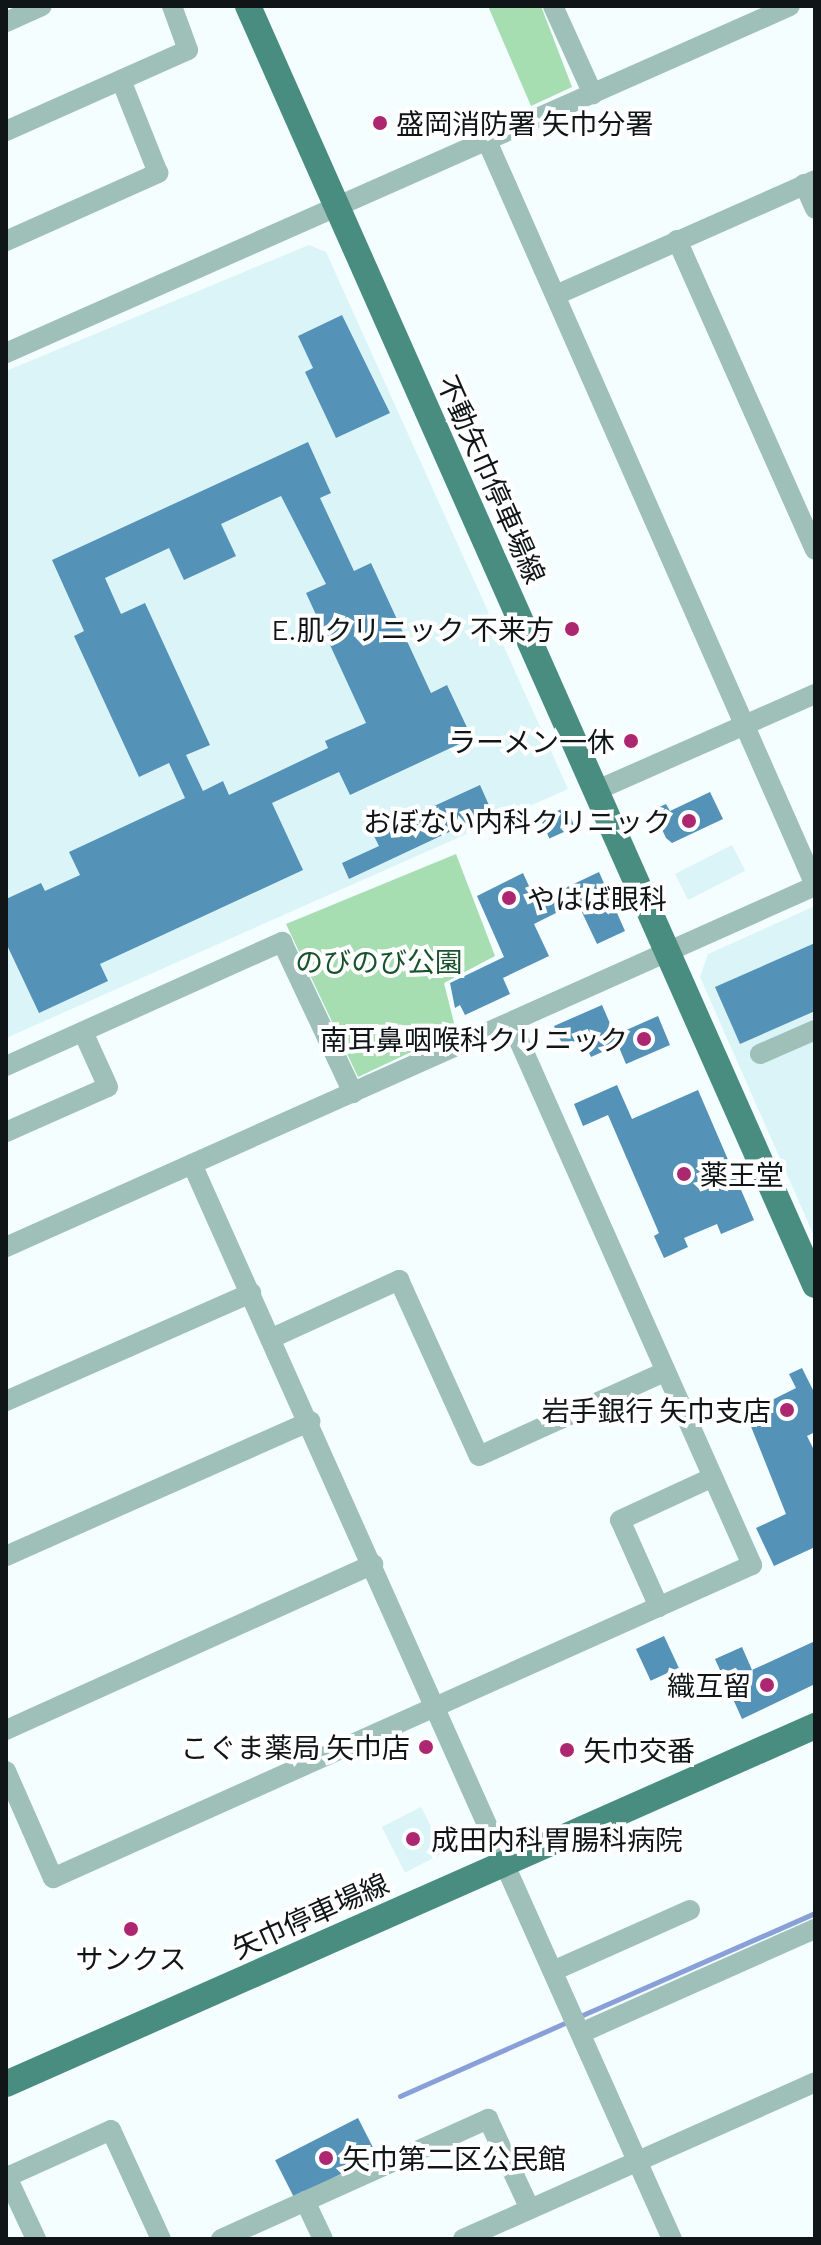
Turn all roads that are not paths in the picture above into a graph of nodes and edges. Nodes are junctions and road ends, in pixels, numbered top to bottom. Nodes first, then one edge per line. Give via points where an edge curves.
1 (42, 6) edge
2 (172, 6) edge
3 (248, 6) edge
4 (553, 6) edge
5 (790, 6) edge
6 (6, 22) edge
7 (121, 80) junction
8 (593, 94) junction
9 (6, 131) edge
10 (487, 141) junction
11 (810, 182) edge
12 (337, 207) junction
13 (815, 209) edge
14 (677, 240) junction
15 (6, 241) edge
16 (556, 295) junction
17 (6, 353) edge
18 (815, 550) edge
19 (815, 694) edge
20 (745, 725) junction
21 (595, 791) junction
22 (815, 885) edge
23 (664, 952) junction
24 (511, 1023) junction
25 (815, 1030) edge
26 (83, 1032) junction
27 (760, 1054) dead end
28 (6, 1066) edge
29 (353, 1093) junction
30 (6, 1132) edge
31 (192, 1164) junction
32 (6, 1247) edge
33 (815, 1285) edge
34 (251, 1293) junction
35 (272, 1338) junction
36 (666, 1371) junction
37 (6, 1401) edge
38 (310, 1421) junction
39 (713, 1477) junction
40 (6, 1556) edge
41 (373, 1564) junction
42 (659, 1607) junction
43 (435, 1706) junction
44 (815, 1726) edge
45 (6, 1730) edge
46 (6, 1771) edge
47 (506, 1863) junction
48 (690, 1910) dead end
49 (815, 1929) edge
50 (553, 1971) junction
51 (576, 2023) junction
52 (815, 2082) edge
53 (6, 2084) edge
54 (637, 2161) junction
55 (6, 2176) edge
56 (305, 2201) junction
57 (530, 2209) junction
58 (36, 2239) edge
59 (161, 2239) edge
60 (221, 2239) edge
61 (323, 2239) edge
62 (463, 2239) edge
63 (672, 2239) edge

1 - 6 street
2 - 7 street via 188,50
3 - 12 main road, 不動矢巾停車場線
4 - 8 street
5 - 8 street
7 - 9 street
7 - 15 street via 158,173
8 - 10 street
10 - 12 street
10 - 16 street
11 - 13 street
11 - 14 street
12 - 17 street
12 - 21 main road, 不動矢巾停車場線
14 - 16 street
14 - 18 street
16 - 20 street
19 - 20 street
20 - 21 street
20 - 22 street
21 - 23 main road, 不動矢巾停車場線
22 - 23 street
23 - 24 street
23 - 33 main road, 不動矢巾停車場線
24 - 29 street
24 - 36 street
25 - 27 street
26 - 28 street
26 - 29 street via 282,942
26 - 30 street via 108,1087
29 - 31 street
31 - 32 street
31 - 34 street
34 - 35 street
34 - 37 street
35 - 36 street via 399,1280 479,1456
35 - 38 street
36 - 39 street
38 - 40 street
38 - 41 street
39 - 42 street via 620,1520
39 - 42 street via 752,1565
41 - 43 street
41 - 45 street
42 - 43 street
43 - 46 street via 53,1878
43 - 47 street
44 - 47 main road, 矢巾停車場線
47 - 50 street
47 - 53 main road, 矢巾停車場線
48 - 50 street
49 - 51 street
50 - 51 street
51 - 54 street
52 - 54 street
54 - 57 street
54 - 63 street
55 - 58 street
55 - 59 street via 111,2130
56 - 57 street via 488,2119
56 - 60 street
56 - 61 street
57 - 62 street

